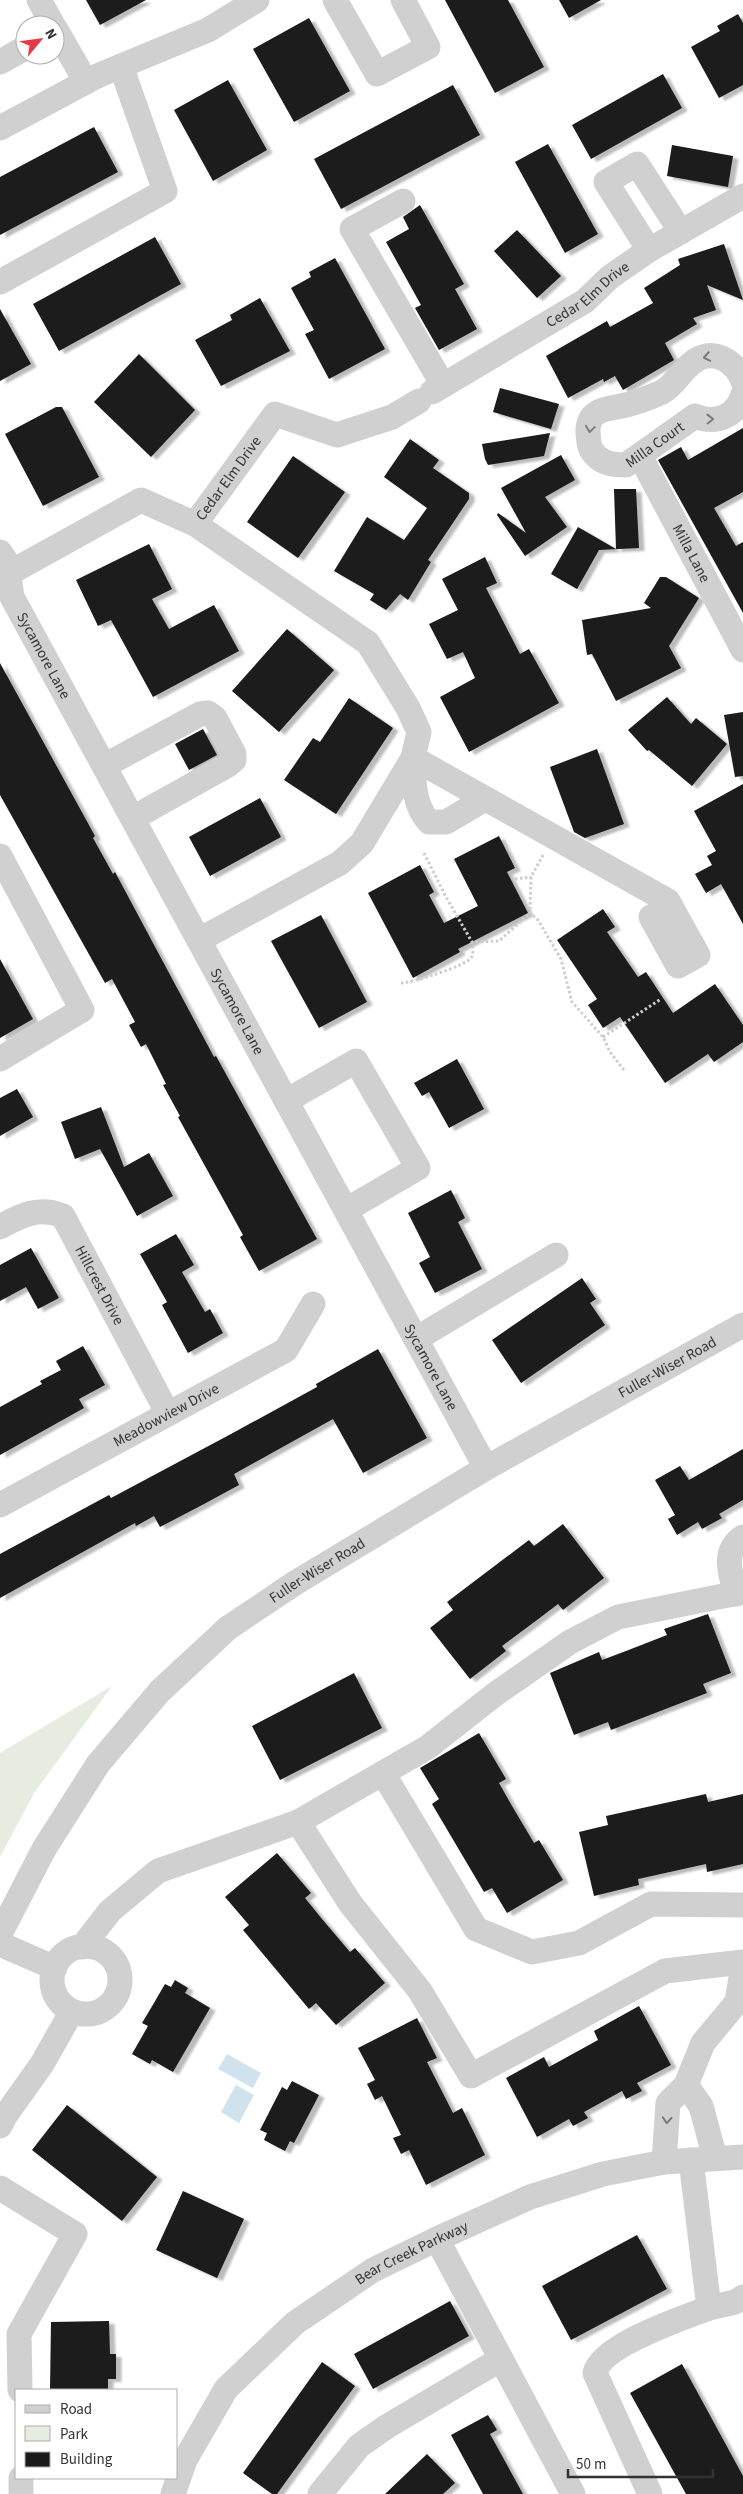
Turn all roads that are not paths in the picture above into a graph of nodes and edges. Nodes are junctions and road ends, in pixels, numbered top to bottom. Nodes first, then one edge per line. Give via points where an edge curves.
1 (39, 0) edge
2 (257, 0) edge
3 (335, 0) edge
4 (403, 0) edge
5 (47, 15) edge
6 (65, 46) edge
7 (15, 54) edge
8 (0, 62) edge
9 (121, 66) junction
10 (86, 82) junction
11 (0, 128) edge
12 (743, 196) edge
13 (403, 201) dead end
14 (681, 232) junction
15 (649, 250) junction
16 (0, 282) edge
17 (743, 381) edge
18 (431, 393) junction
19 (743, 394) edge
20 (640, 456) junction
21 (195, 524) junction
22 (6, 562) edge
23 (742, 644) edge
24 (413, 758) junction
25 (104, 766) junction
26 (485, 799) junction
27 (133, 818) junction
28 (0, 856) edge
29 (671, 906) dead end
30 (199, 940) junction
31 (0, 1059) edge
32 (286, 1101) junction
33 (346, 1210) junction
34 (0, 1227) edge
35 (556, 1255) dead end
36 (313, 1304) dead end
37 (743, 1325) edge
38 (416, 1338) junction
39 (168, 1414) junction
40 (486, 1468) junction
41 (0, 1505) edge
42 (743, 1537) edge
43 (739, 1593) edge
44 (383, 1774) junction
45 (298, 1822) junction
46 (743, 1906) edge
47 (0, 1934) edge
48 (0, 1944) edge
49 (82, 1947) junction
50 (743, 1964) edge
51 (55, 1968) junction
52 (72, 2010) junction
53 (686, 2085) junction
54 (0, 2126) edge
55 (743, 2157) edge
56 (703, 2159) junction
57 (664, 2162) junction
58 (0, 2188) edge
59 (437, 2239) junction
60 (743, 2297) edge
61 (709, 2308) junction
62 (501, 2360) junction
63 (20, 2389) edge
64 (21, 2479) edge
65 (21, 2494) edge
66 (173, 2494) edge
67 (320, 2494) edge
68 (573, 2494) edge
69 (650, 2494) edge

1 - 5 street
2 - 9 street via 208,30
3 - 4 street via 377,74 428,47
6 - 10 street
7 - 8 street
9 - 10 street
9 - 16 street via 165,191
10 - 11 street
12 - 14 street, Cedar Elm Drive
13 - 18 street via 352,229
14 - 15 street, Cedar Elm Drive
14 - 15 street via 637,164 606,182
15 - 18 street, Cedar Elm Drive via 610,277 585,301
17 -> 20 street, Milla Court via 739,371 727,360 703,357 692,362 664,391 597,412 588,428 589,444 599,459 612,465 626,464
18 - 21 street, Cedar Elm Drive via 392,417 337,435 275,414
20 -> 19 street, Milla Court via 695,416 713,420 728,416 736,409
20 - 23 street, Milla Lane
21 - 22 street, Cedar Elm Drive via 141,500
21 - 24 street via 368,643 419,732
22 - 25 street, Sycamore Lane via 12,597
24 - 26 street
24 - 26 street via 414,787 420,812 429,822 446,822
24 - 30 street via 362,843 340,863
25 - 27 street, Sycamore Lane
25 - 27 street via 200,714 208,713 214,718 234,754 234,760
26 - 29 street via 668,901
27 - 30 street, Sycamore Lane
28 - 31 street via 82,1010
30 - 32 street, Sycamore Lane
32 - 33 street, Sycamore Lane
32 - 33 street via 356,1061 418,1168
33 - 38 street, Sycamore Lane
34 - 39 street, Hillcrest Drive via 34,1212 51,1211 63,1216
35 - 38 street
36 - 39 street, Meadowview Drive via 286,1350
37 - 40 street, Fuller-Wiser Road
38 - 40 street, Sycamore Lane
39 - 41 street, Meadowview Drive
40 - 47 street, Fuller-Wiser Road via 295,1583 228,1628 160,1691 98,1764 44,1849
42 - 43 street via 736,1542 728,1565
43 - 44 street via 618,1616 570,1642 494,1694 428,1747
44 - 45 street
44 - 46 street via 476,1929 532,1952 579,1943 651,1904
45 - 49 street via 158,1870 110,1911
45 - 50 street via 350,1903 420,1992 471,2076 665,1971
48 - 51 street
49 - 51 street via 66,1954
49 - 52 street via 104,1951 118,1969 120,1980 113,2002 104,2009 82,2014
50 - 53 street via 737,2002 703,2043
51 - 52 street via 53,1977 57,1997
52 - 54 street via 42,2064
53 - 56 street via 701,2106
53 -> 57 street via 668,2103
55 - 56 street, Bear Creek Parkway
56 - 57 street, Bear Creek Parkway
56 - 61 street
57 - 59 street, Bear Creek Parkway via 604,2174 530,2197
58 - 63 street via 75,2234 19,2334
59 - 62 street
59 - 66 street, Bear Creek Parkway via 373,2270 295,2323 226,2389 185,2460
60 - 61 street
61 - 69 street via 658,2327 610,2353 596,2365 595,2373
62 - 67 street via 359,2446
62 - 68 street
64 - 65 street

